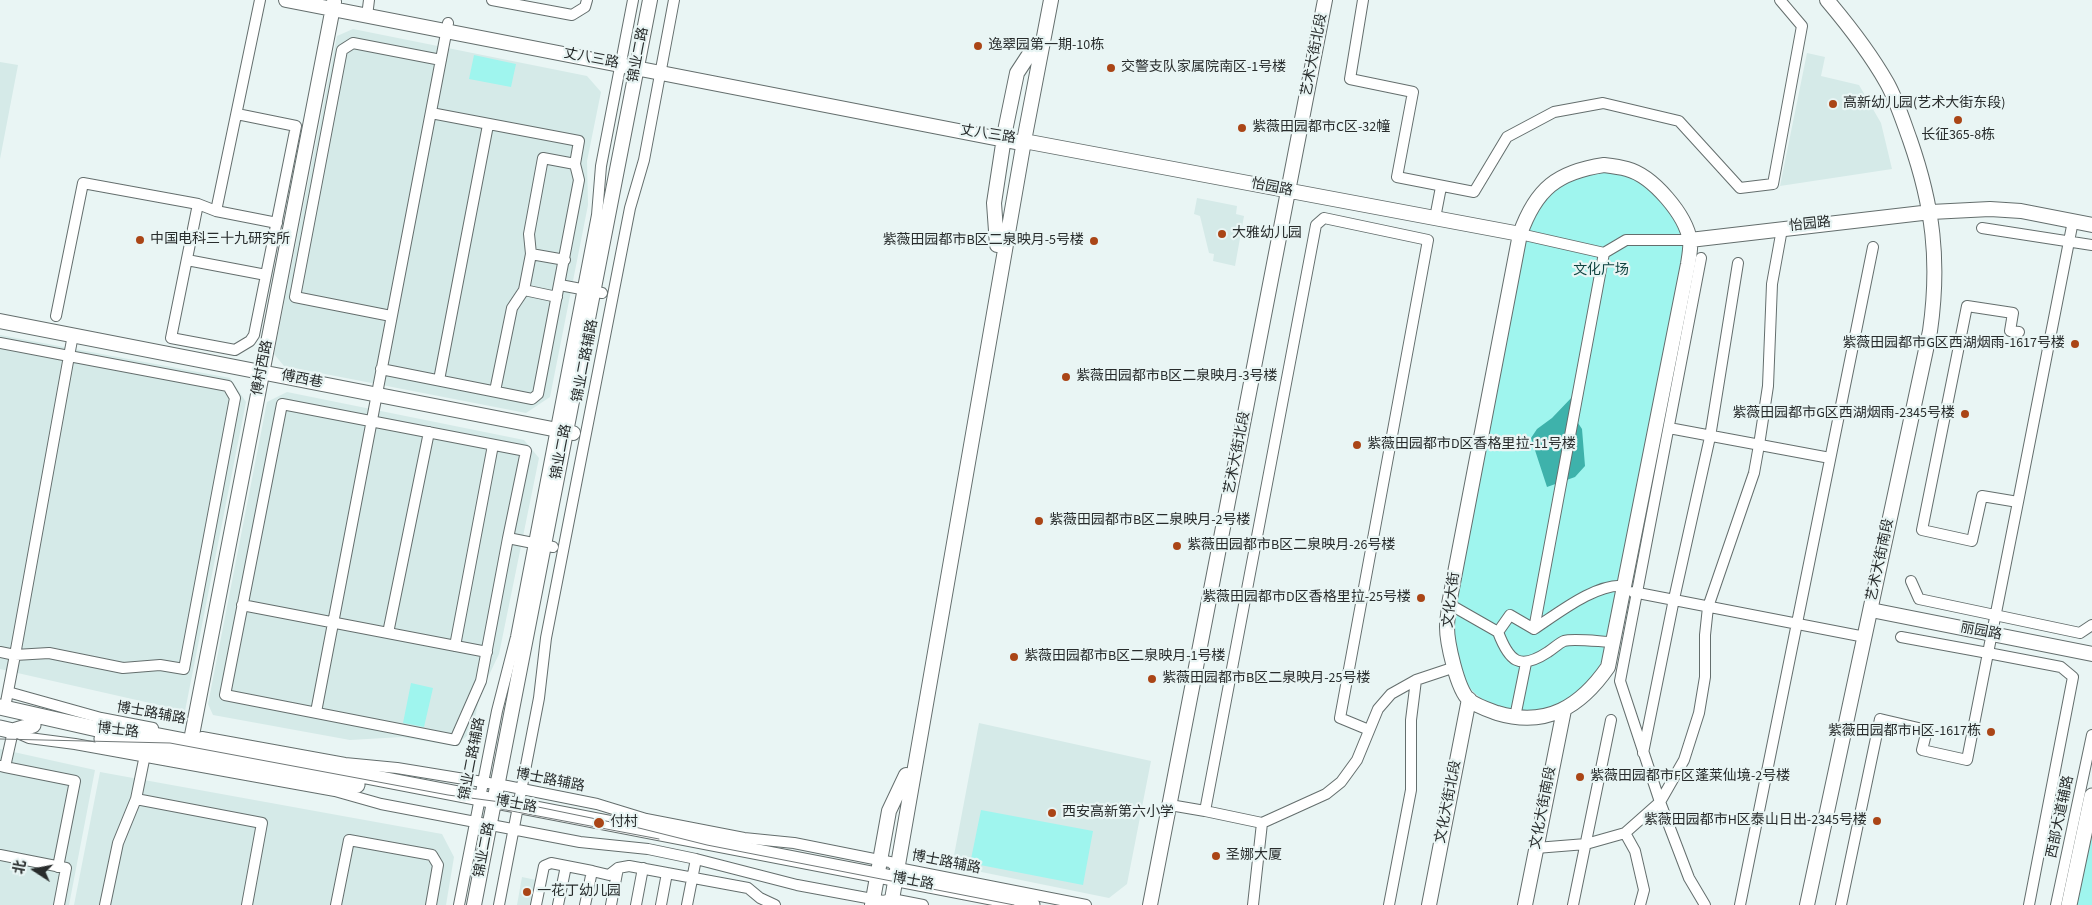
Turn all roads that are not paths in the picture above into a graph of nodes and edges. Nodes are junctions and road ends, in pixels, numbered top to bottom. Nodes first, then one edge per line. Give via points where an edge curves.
1 (260, 0) edge
2 (286, 0) edge
3 (492, 0) edge
4 (587, 0) edge
5 (633, 0) edge
6 (650, 0) edge
7 (659, 0) edge
8 (674, 0) edge
9 (1043, 0) edge
10 (1051, 0) edge
11 (1325, 0) edge
12 (1363, 0) edge
13 (1780, 0) edge
14 (1827, 0) edge
15 (333, 3) edge
16 (368, 8) edge
17 (447, 27) junction
18 (441, 60) junction
19 (621, 60) junction
20 (642, 64) junction
21 (662, 68) junction
22 (430, 113) junction
23 (237, 114) junction
24 (488, 125) junction
25 (1013, 138) junction
26 (575, 164) junction
27 (1441, 187) junction
28 (1289, 191) junction
29 (198, 204) junction
30 (216, 211) junction
31 (1931, 212) junction
32 (2092, 216) edge
33 (1435, 218) junction
34 (2073, 221) junction
35 (277, 223) junction
36 (2092, 225) edge
37 (1982, 228) dead end
38 (1782, 229) junction
39 (1520, 234) junction
40 (1690, 240) junction
41 (2069, 241) junction
42 (2092, 245) edge
43 (1873, 248) dead end
44 (1604, 253) junction
45 (531, 254) junction
46 (1701, 258) dead end
47 (187, 260) junction
48 (565, 260) junction
49 (1738, 263) dead end
50 (266, 275) junction
51 (560, 285) junction
52 (524, 290) junction
53 (593, 291) junction
54 (557, 297) junction
55 (56, 316) dead end
56 (392, 316) junction
57 (0, 321) edge
58 (2019, 332) dead end
59 (74, 336) junction
60 (0, 343) edge
61 (70, 356) junction
62 (381, 369) junction
63 (262, 373) junction
64 (438, 380) junction
65 (495, 392) junction
66 (377, 396) junction
67 (372, 421) junction
68 (1669, 428) junction
69 (566, 431) junction
70 (429, 432) junction
71 (1710, 436) junction
72 (493, 445) junction
73 (1759, 445) junction
74 (1830, 458) junction
75 (2018, 502) junction
76 (508, 538) junction
77 (544, 545) junction
78 (1911, 581) dead end
79 (1629, 590) junction
80 (1674, 599) junction
81 (1449, 604) junction
82 (242, 605) junction
83 (1708, 606) junction
84 (1871, 610) junction
85 (1996, 615) junction
86 (333, 622) junction
87 (1798, 623) junction
88 (2092, 625) edge
89 (1534, 629) junction
90 (1498, 632) junction
91 (388, 633) junction
92 (1992, 634) junction
93 (1865, 637) junction
94 (1901, 637) dead end
95 (1614, 642) junction
96 (455, 646) junction
97 (0, 652) edge
98 (487, 652) junction
99 (1988, 653) junction
100 (2092, 654) edge
101 (15, 655) junction
102 (1526, 663) junction
103 (1455, 667) junction
104 (1416, 680) junction
105 (1469, 699) junction
106 (3, 701) edge
107 (1564, 710) junction
108 (316, 712) junction
109 (0, 717) edge
110 (1515, 717) junction
111 (32, 720) junction
112 (1611, 720) dead end
113 (6, 729) edge
114 (1369, 730) junction
115 (192, 735) junction
116 (2092, 735) edge
117 (146, 751) junction
118 (1643, 754) junction
119 (3, 766) edge
120 (521, 790) junction
121 (2092, 796) edge
122 (136, 799) junction
123 (479, 802) junction
124 (1660, 802) junction
125 (1170, 804) junction
126 (503, 809) junction
127 (1205, 811) junction
128 (1262, 823) junction
129 (1625, 833) junction
130 (1586, 844) junction
131 (1536, 848) junction
132 (0, 855) edge
133 (696, 859) junction
134 (566, 866) junction
135 (58, 867) junction
136 (618, 868) junction
137 (643, 868) junction
138 (592, 871) junction
139 (667, 873) junction
140 (692, 877) junction
141 (885, 886) edge
142 (759, 901) edge
143 (59, 905) edge
144 (105, 905) edge
145 (247, 905) edge
146 (336, 905) edge
147 (431, 905) edge
148 (459, 905) edge
149 (474, 905) edge
150 (484, 905) edge
151 (499, 905) edge
152 (536, 905) edge
153 (558, 905) edge
154 (585, 905) edge
155 (611, 905) edge
156 (636, 905) edge
157 (661, 905) edge
158 (687, 905) edge
159 (775, 905) edge
160 (923, 905) edge
161 (982, 905) edge
162 (1032, 905) edge
163 (1086, 905) edge
164 (1150, 905) edge
165 (1253, 905) edge
166 (1389, 905) edge
167 (1429, 905) edge
168 (1525, 905) edge
169 (1573, 905) edge
170 (1640, 905) edge
171 (1705, 905) edge
172 (1740, 905) edge
173 (1806, 905) edge
174 (1840, 905) edge
175 (2029, 905) edge
176 (2056, 905) edge
177 (2069, 905) edge

1 - 23 street
2 - 15 street, 丈八三路
3 - 4 street via 572,15 585,7
5 - 19 street
6 - 20 street, 锦业二路
7 - 20 street, 锦业二路
8 - 21 street, 锦业二路辅路
9 - 25 street
10 - 25 street
11 - 28 street, 艺术大街北段
12 - 27 street via 1350,79 1413,92 1397,177
13 - 27 street via 1802,26 1773,184 1740,188 1679,121 1603,103 1554,112 1506,137 1474,192
14 - 31 street, 艺术大街南段 via 1888,84 1922,176
15 - 16 street, 丈八三路
15 - 63 street, 傅村西路
16 - 17 street, 丈八三路
17 - 18 street
17 - 19 street, 丈八三路
18 - 22 street
18 - 56 street via 353,43 342,50 294,297
19 - 20 street, 丈八三路
19 - 53 street via 601,166
20 - 21 street, 丈八三路
20 - 53 street, 锦业二路
21 - 25 street, 丈八三路
21 - 120 street, 锦业二路辅路 via 644,160 630,208 546,638 539,698
22 - 24 street
22 - 56 street
23 - 30 street
23 - 35 street via 296,126
24 - 26 street via 579,142
24 - 64 street
25 - 28 street, 怡园路
25 - 141 street
25 - 141 street via 994,204 998,245
26 - 45 street via 543,158 529,234
26 - 48 street via 579,180
27 - 33 street
28 - 33 street, 怡园路
28 - 125 street, 艺术大街北段
29 - 30 street
29 - 47 street
29 - 55 street via 84,183
30 - 35 street
31 - 32 street, 怡园路 via 1956,204 1998,201
31 - 34 street, 怡园路 via 2004,209
31 - 38 street, 怡园路
31 - 84 street, 艺术大街南段 via 1934,305
33 - 39 street, 怡园路
34 - 36 street, 怡园路
34 - 41 street
35 - 50 street
37 - 41 street
38 - 40 street, 怡园路
38 - 73 street via 1772,284 1768,386
39 - 40 street, 文化大街 via 1535,200 1556,179 1581,169 1604,165 1628,169 1654,186 1682,220
39 - 44 street
39 - 81 street, 文化大街
40 - 44 street via 1626,240
40 - 79 street, 文化大街
41 - 42 street
41 - 75 street
43 - 74 street
44 - 89 street
45 - 48 street
45 - 52 street
46 - 68 street
47 - 50 street
47 - 50 street via 171,338 235,350 250,341
48 - 51 street
49 - 71 street
51 - 53 street
51 - 54 street
52 - 54 street
52 - 65 street via 512,308
53 - 69 street, 锦业二路
54 - 65 street via 538,394 532,399
56 - 62 street
57 - 59 street, 傅西巷
58 - 75 street via 2010,330 2013,313 1967,306 1922,530 1972,541 1982,496
59 - 61 street
59 - 63 street, 傅西巷
60 - 61 street
61 - 101 street
61 - 101 street via 228,386 235,398 184,669 160,665 123,668 49,653
62 - 64 street
62 - 66 street
63 - 66 street, 傅西巷
63 - 115 street, 傅村西路
64 - 65 street
66 - 67 street
66 - 69 street, 傅西巷
67 - 70 street
67 - 82 street via 282,404
67 - 86 street
68 - 71 street
68 - 79 street
69 - 77 street, 锦业二路
70 - 72 street
70 - 91 street
71 - 73 street
71 - 80 street
72 - 76 street via 526,451
72 - 96 street
73 - 74 street
73 - 83 street via 1754,473
74 - 87 street
75 - 85 street
76 - 77 street
76 - 98 street
77 - 123 street, 锦业二路辅路 via 497,711
77 - 126 street, 锦业二路
78 - 85 street via 1919,599
79 - 80 street
79 - 89 street via 1615,584 1584,598
79 - 95 street, 文化大街
79 - 118 street via 1620,681
80 - 83 street
80 - 118 street
81 - 90 street
81 - 103 street, 文化大街 via 1447,628
82 - 86 street
82 - 108 street via 225,695
83 - 87 street
83 - 124 street via 1705,677 1699,713 1684,760
84 - 92 street, 丽园路
84 - 93 street, 艺术大街南段
85 - 88 street via 2080,634
85 - 92 street
86 - 91 street
86 - 108 street
87 - 93 street
87 - 172 street
89 - 90 street via 1510,615
90 - 102 street via 1505,651
91 - 96 street
92 - 99 street
92 - 100 street, 丽园路
93 - 173 street, 艺术大街南段
94 - 99 street
95 - 102 street via 1564,641
95 - 107 street, 文化大街 via 1608,666 1595,686
96 - 98 street
97 - 101 street
98 - 108 street via 481,681 455,740
99 - 174 street via 1967,760 1922,750 1927,730 1880,719
99 - 175 street via 2061,668 2073,677
101 - 106 street
102 - 110 street
103 - 104 street
103 - 105 street, 文化大街
104 - 114 street via 1391,694 1378,709
104 - 166 street via 1411,720 1411,790
105 - 110 street, 文化大街 via 1490,710
105 - 167 street, 文化大街北段
106 - 111 main road, 博士路
106 - 115 street, 博士路辅路
107 - 110 street, 文化大街 via 1552,715
107 - 131 street, 文化大街南段
109 - 111 main road, 博士路
111 - 113 main road
111 - 117 main road, 博士路
111 - 123 main road, 博士路 via 149,734
112 - 130 street
113 - 117 street via 29,738
113 - 119 street
114 - 127 street via 1340,718 1428,240 1324,218 1316,225
114 - 128 street via 1358,760 1341,782 1326,794
115 - 123 street, 博士路辅路 via 345,763 397,768
116 - 176 street, 西部大道辅路
117 - 122 street
117 - 123 main road, 博士路
118 - 124 street
119 - 135 street via 75,781
120 - 126 street, 锦业二路辅路
120 - 126 street, 博士路辅路
120 - 141 street, 博士路辅路 via 597,804 646,819 744,838 794,843
121 - 177 main road
122 - 144 street via 118,843
122 - 145 street via 262,823
123 - 126 main road, 博士路
123 - 126 street, 博士路辅路
123 - 148 street, 锦业二路辅路
124 - 129 street
124 - 171 street via 1689,878
125 - 127 street
125 - 164 street, 艺术大街北段
126 - 133 street, 博士路辅路 via 580,842 648,849
126 - 141 main road, 博士路
126 - 149 street, 锦业二路
126 - 150 street, 锦业二路
126 - 151 street, 锦业二路辅路
127 - 128 street
128 - 165 street
129 - 130 street
129 - 170 street via 1635,851 1644,890
130 - 131 street
130 - 169 street
131 - 168 street, 文化大街南段
132 - 135 street
133 - 140 street
133 - 141 street, 博士路辅路 via 798,885
134 - 138 street
134 - 152 street via 551,863 544,866
134 - 153 street
135 - 143 street via 66,868
136 - 137 street
136 - 138 street via 609,875
136 - 155 street
137 - 139 street
137 - 156 street
138 - 154 street
139 - 140 street
139 - 157 street
140 - 142 street via 748,888
140 - 158 street
141 - 160 street, 博士路辅路
141 - 161 main road, 博士路
141 - 162 main road, 博士路
141 - 163 street, 博士路辅路
142 - 159 street
146 - 147 street via 349,840 432,855 438,865

